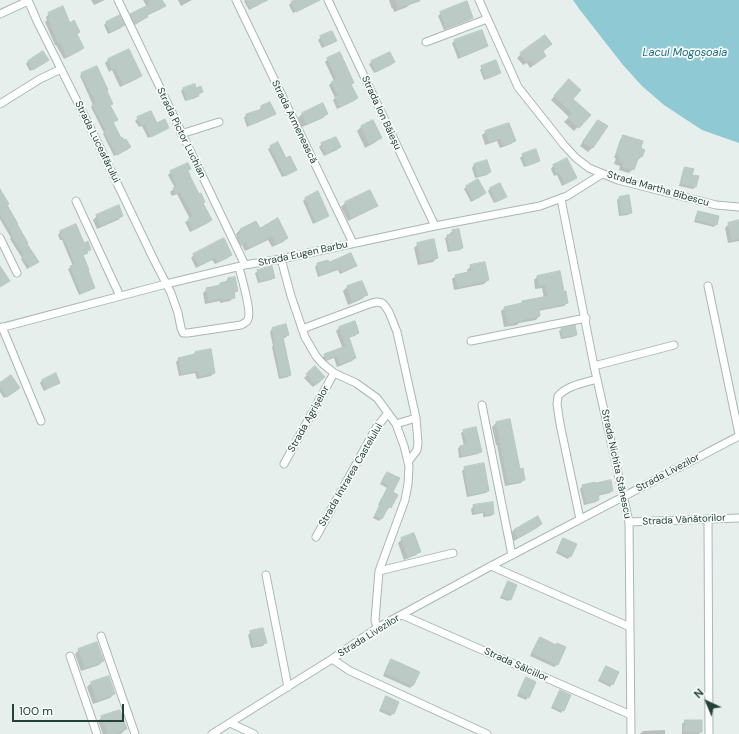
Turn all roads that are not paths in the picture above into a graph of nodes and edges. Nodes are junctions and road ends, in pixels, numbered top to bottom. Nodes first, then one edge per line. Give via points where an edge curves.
1 (118, 0) edge
2 (236, 0) edge
3 (328, 0) edge
4 (479, 0) edge
5 (28, 1) edge
6 (0, 14) edge
7 (487, 19) junction
8 (426, 42) dead end
9 (61, 69) junction
10 (0, 104) edge
11 (219, 122) dead end
12 (181, 134) junction
13 (602, 174) junction
14 (562, 199) junction
15 (76, 200) dead end
16 (739, 207) edge
17 (435, 226) junction
18 (0, 238) edge
19 (353, 243) junction
20 (281, 259) junction
21 (242, 266) junction
22 (17, 273) dead end
23 (166, 284) junction
24 (708, 286) dead end
25 (120, 296) junction
26 (586, 318) junction
27 (1, 328) edge
28 (302, 328) junction
29 (471, 341) dead end
30 (674, 345) dead end
31 (594, 366) junction
32 (334, 373) junction
33 (598, 379) junction
34 (482, 405) dead end
35 (388, 413) junction
36 (416, 418) junction
37 (42, 421) dead end
38 (396, 424) junction
39 (739, 435) edge
40 (408, 462) junction
41 (284, 464) dead end
42 (624, 496) junction
43 (739, 518) edge
44 (580, 519) junction
45 (708, 519) junction
46 (629, 522) junction
47 (316, 537) dead end
48 (453, 553) dead end
49 (512, 555) junction
50 (491, 566) junction
51 (379, 571) junction
52 (266, 575) dead end
53 (402, 615) junction
54 (630, 627) junction
55 (377, 628) junction
56 (101, 636) dead end
57 (70, 656) dead end
58 (332, 659) junction
59 (288, 687) junction
60 (631, 715) junction
61 (230, 723) junction
62 (97, 734) edge
63 (135, 734) edge
64 (212, 734) edge
65 (254, 734) edge
66 (487, 734) edge
67 (631, 734) edge
68 (709, 734) edge

1 - 12 street, Strada Pictor Luchian
2 - 19 street, Strada Armenească
3 - 17 street, Strada Ion Băieșu
4 - 7 street, Strada Martha Bibescu
5 - 6 street
5 - 9 street, Strada Luceafărului
7 - 8 street
7 - 13 street, Strada Martha Bibescu via 518,87 576,158
9 - 10 street
9 - 23 street, Strada Luceafărului
11 - 12 street
12 - 21 street, Strada Pictor Luchian
13 - 14 street, Strada Eugen Barbu
13 - 16 street, Strada Martha Bibescu via 680,197
14 - 17 street, Strada Eugen Barbu via 540,206
14 - 26 street, Strada Nichita Stănescu
15 - 25 street
17 - 19 street, Strada Eugen Barbu
18 - 22 street
19 - 20 street, Strada Eugen Barbu
20 - 21 street, Strada Eugen Barbu
20 - 28 street
21 - 23 street, Strada Eugen Barbu
21 - 23 street, Strada Luceafărului via 249,309 249,317 245,323 183,333 175,303
23 - 25 street, Strada Eugen Barbu
24 - 39 street
25 - 27 street, Strada Eugen Barbu
26 - 29 street
26 - 31 street, Strada Nichita Stănescu
27 - 37 street
28 - 32 street via 316,356
28 - 36 street via 372,303 382,303 389,312 397,332
30 - 31 street
31 - 33 street, Strada Nichita Stănescu
32 - 35 street via 356,382 377,398
32 - 41 street, Strada Agrișelor
33 - 42 street, Strada Nichita Stănescu
33 - 44 street via 576,385 558,396 560,424
34 - 49 street
35 - 38 street
35 - 47 street, Strada Intrarea Castelului via 376,428
36 - 38 street
36 - 40 street via 417,450
38 - 40 street
39 - 42 street, Strada Livezilor
40 - 51 street via 405,500
42 - 44 street, Strada Livezilor
42 - 46 street, Strada Nichita Stănescu
43 - 45 street, Strada Vânătorilor
44 - 49 street, Strada Livezilor
45 - 46 street, Strada Vânătorilor
45 - 68 street
46 - 54 street, Strada Nichita Stănescu
48 - 51 street
49 - 50 street, Strada Livezilor
50 - 53 street, Strada Livezilor
50 - 54 street
51 - 55 street via 375,620
52 - 59 street
53 - 55 street, Strada Livezilor
53 - 60 street, Strada Sălciilor
54 - 60 street, Strada Nichita Stănescu
55 - 58 street, Strada Livezilor
56 - 63 street
57 - 62 street
58 - 59 street, Strada Livezilor
58 - 66 street via 350,671
59 - 61 street, Strada Livezilor
60 - 67 street, Strada Nichita Stănescu
61 - 64 street, Strada Livezilor
61 - 65 street

